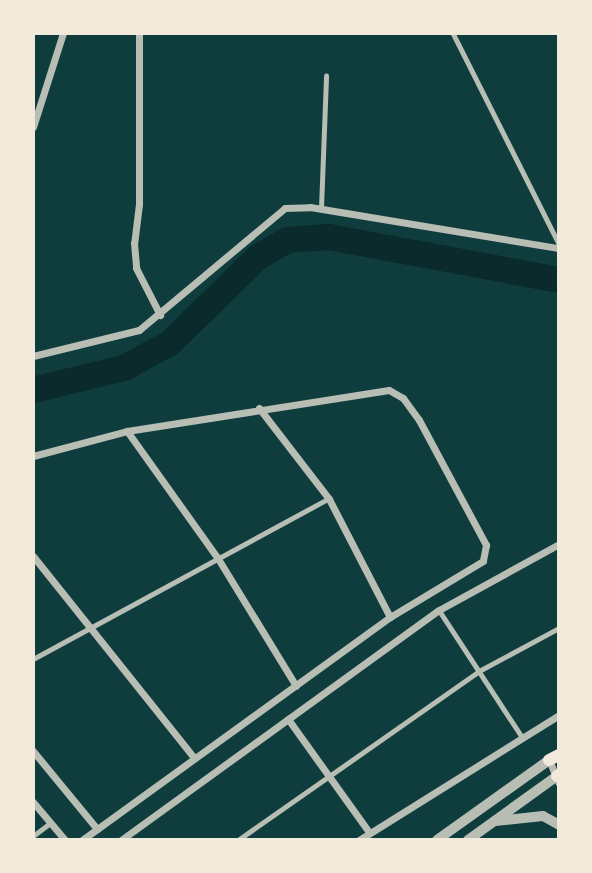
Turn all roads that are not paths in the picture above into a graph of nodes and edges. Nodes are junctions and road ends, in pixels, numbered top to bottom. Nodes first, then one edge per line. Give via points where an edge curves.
1 (63, 33) edge
2 (139, 33) edge
3 (453, 33) edge
4 (326, 76) dead end
5 (33, 127) edge
6 (321, 209) junction
7 (559, 246) edge
8 (160, 314) junction
9 (33, 356) edge
10 (258, 408) junction
11 (127, 431) junction
12 (33, 456) edge
13 (329, 499) junction
14 (559, 544) edge
15 (33, 556) edge
16 (217, 557) junction
17 (439, 610) junction
18 (390, 618) junction
19 (90, 628) junction
20 (559, 628) edge
21 (33, 659) edge
22 (479, 671) junction
23 (296, 686) junction
24 (559, 715) edge
25 (288, 719) junction
26 (522, 737) junction
27 (33, 751) edge
28 (554, 757) edge
29 (194, 758) junction
30 (328, 775) junction
31 (558, 778) edge
32 (33, 802) edge
33 (51, 822) junction
34 (490, 822) junction
35 (559, 825) edge
36 (97, 829) junction
37 (369, 832) junction
38 (33, 836) edge
39 (65, 840) edge
40 (82, 840) edge
41 (121, 840) edge
42 (238, 840) edge
43 (359, 840) edge
44 (437, 840) edge
45 (468, 840) edge

1 - 5 street
2 - 8 street via 139,204 134,243 136,268
3 - 7 lane
4 - 6 lane
6 - 7 street
6 - 8 street via 285,208 271,216
8 - 9 street via 139,330
10 - 11 street
10 - 13 street
10 - 18 street via 389,390 403,398 419,420 487,554 483,561
11 - 12 street
11 - 16 street
13 - 16 lane
13 - 18 street
14 - 17 street
15 - 19 street
16 - 19 lane
16 - 23 street
17 - 22 lane
17 - 25 street
18 - 23 street
19 - 21 lane
19 - 29 street
20 - 22 lane
22 - 26 lane
22 - 30 lane
23 - 29 street
24 - 26 street
25 - 30 street
25 - 41 street
26 - 37 street
27 - 36 street
28 - 31 street
28 - 44 street
29 - 36 street
30 - 37 street
30 - 42 lane
31 - 34 street
32 - 33 street
33 - 38 lane
33 - 39 street
34 - 35 street via 543,816
34 - 45 street
36 - 40 street
37 - 43 street

